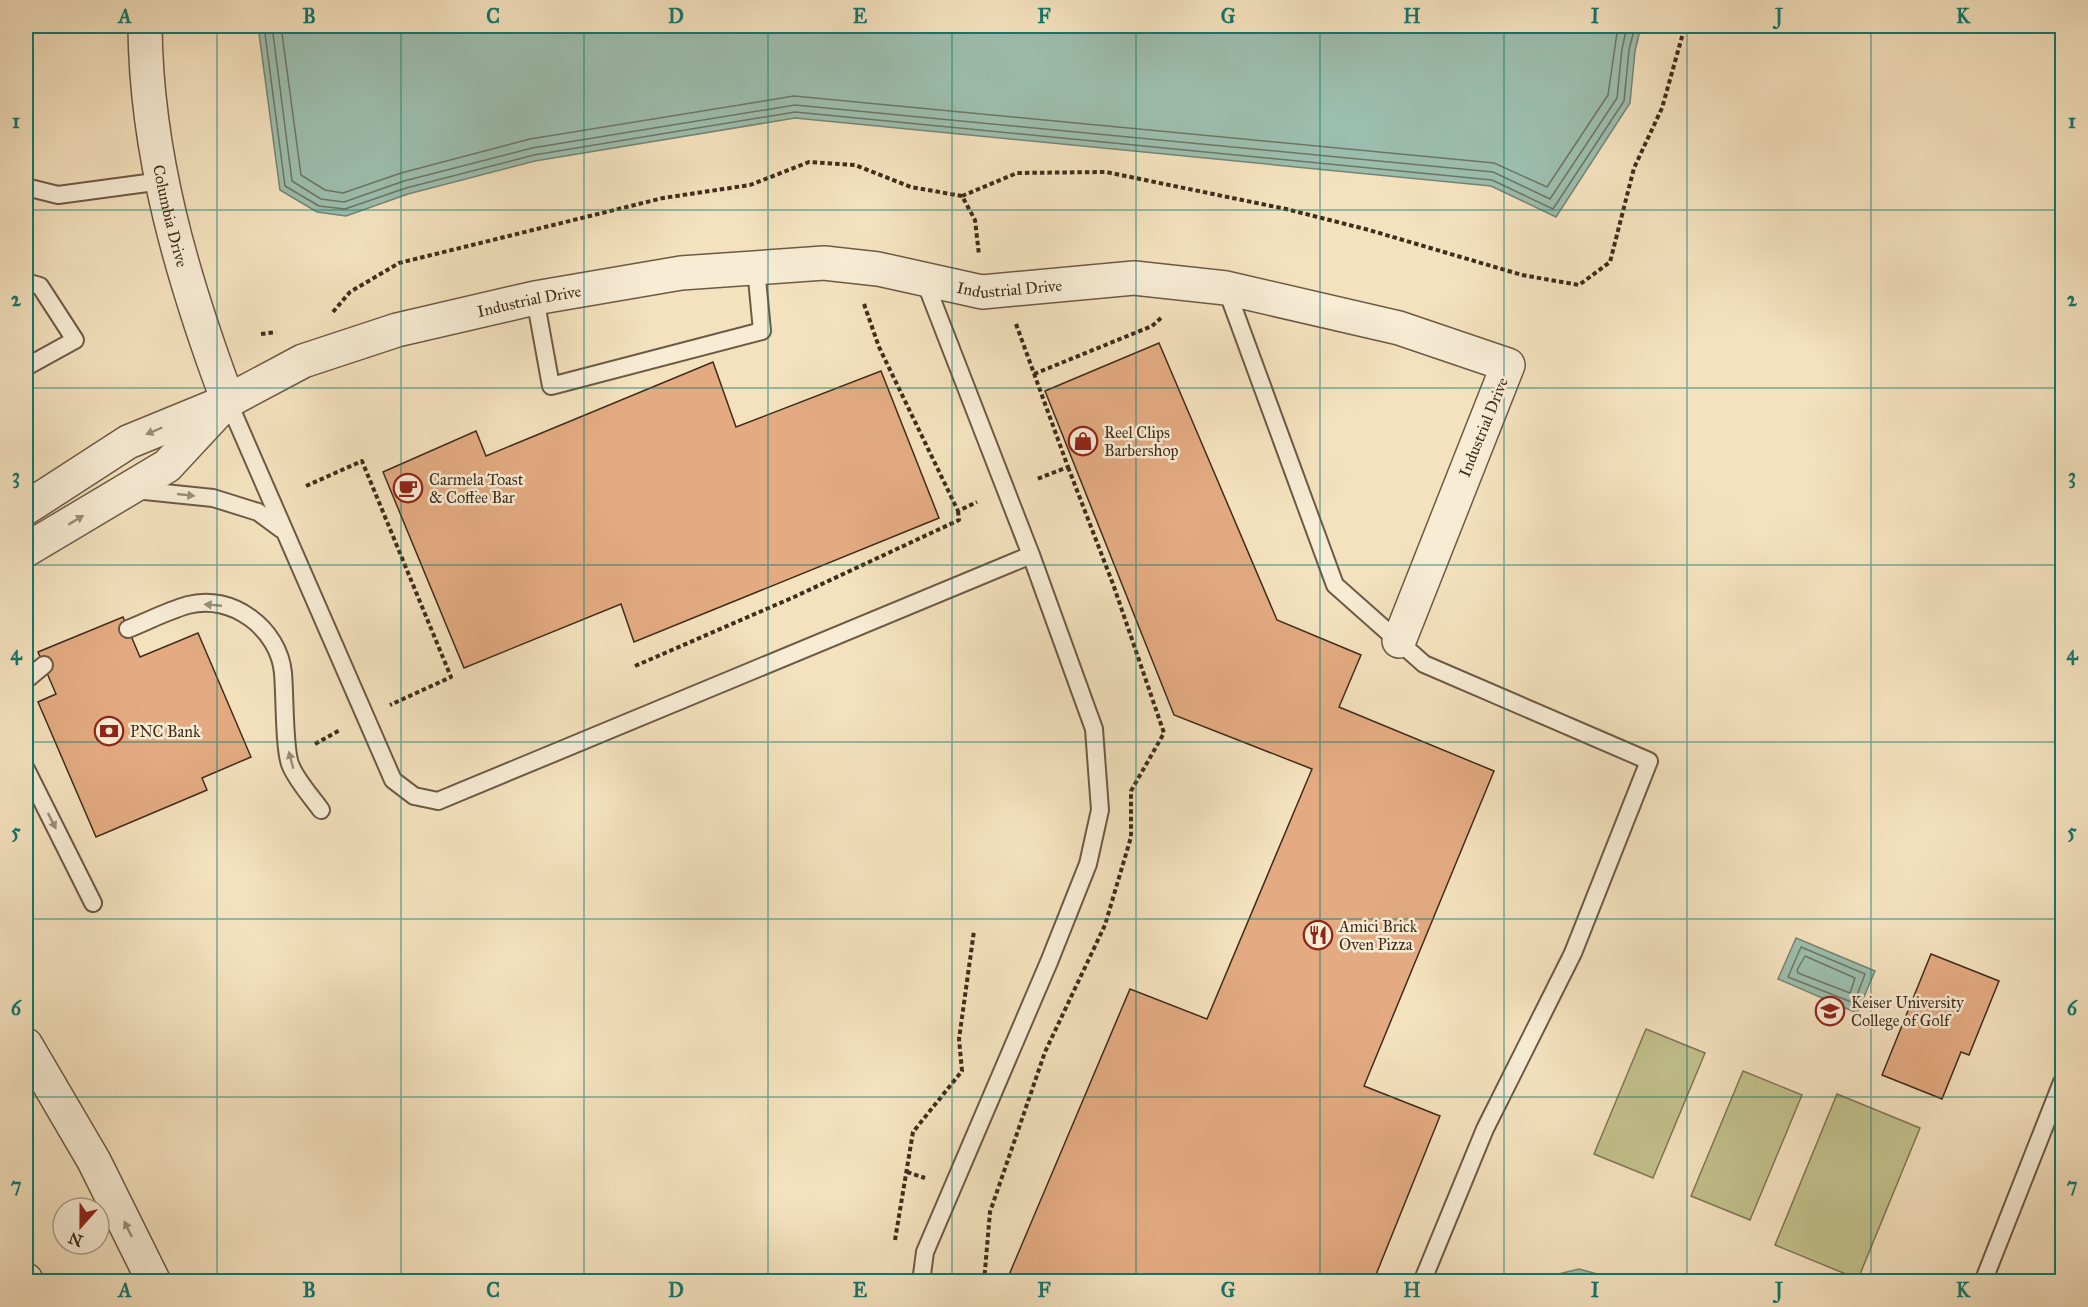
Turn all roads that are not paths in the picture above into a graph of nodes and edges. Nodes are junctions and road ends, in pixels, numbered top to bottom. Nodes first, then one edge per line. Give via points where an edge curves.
1 (145, 26) edge
2 (162, 181) junction
3 (26, 187) edge
4 (756, 268) junction
5 (924, 279) junction
6 (26, 282) edge
7 (1212, 287) junction
8 (535, 298) junction
9 (26, 367) edge
10 (228, 401) junction
11 (128, 489) junction
12 (26, 508) edge
13 (281, 529) junction
14 (26, 550) edge
15 (1031, 555) junction
16 (128, 628) dead end
17 (1399, 641) junction
18 (44, 665) dead end
19 (26, 680) edge
20 (26, 769) edge
21 (321, 810) dead end
22 (93, 903) dead end
23 (26, 1045) edge
24 (2062, 1082) edge
25 (154, 1281) edge
26 (921, 1281) edge
27 (1422, 1281) edge
28 (1983, 1281) edge

1 - 2 street, Columbia Drive
2 - 3 lane via 58,195
2 - 10 street, Columbia Drive via 198,321
4 - 5 street, Industrial Drive via 824,263
4 - 8 street, Industrial Drive via 681,273
4 - 8 lane via 762,331 551,386
5 - 7 street, Industrial Drive via 982,292 1134,278
5 - 15 lane
6 - 9 lane via 40,286 75,340
7 - 17 lane via 1335,585
7 - 17 street, Industrial Drive via 1399,328 1508,365
8 - 10 street, Industrial Drive via 387,333 303,361
10 - 11 street, Industrial Drive via 167,466
10 -> 12 street, Industrial Drive via 128,442
10 - 13 lane
11 -> 13 lane via 213,498 258,512
14 -> 11 street, Industrial Drive
13 - 15 lane via 393,780 414,796 438,801
15 - 26 lane via 1094,729 1100,810 1088,864 925,1252
21 -> 16 lane via 290,765 283,670 276,646 260,625 239,610 215,604 189,605
17 - 27 lane via 1424,663 1650,761 1573,953 1485,1129
18 - 19 lane
20 -> 22 lane
25 -> 23 street via 94,1161
24 - 28 lane

